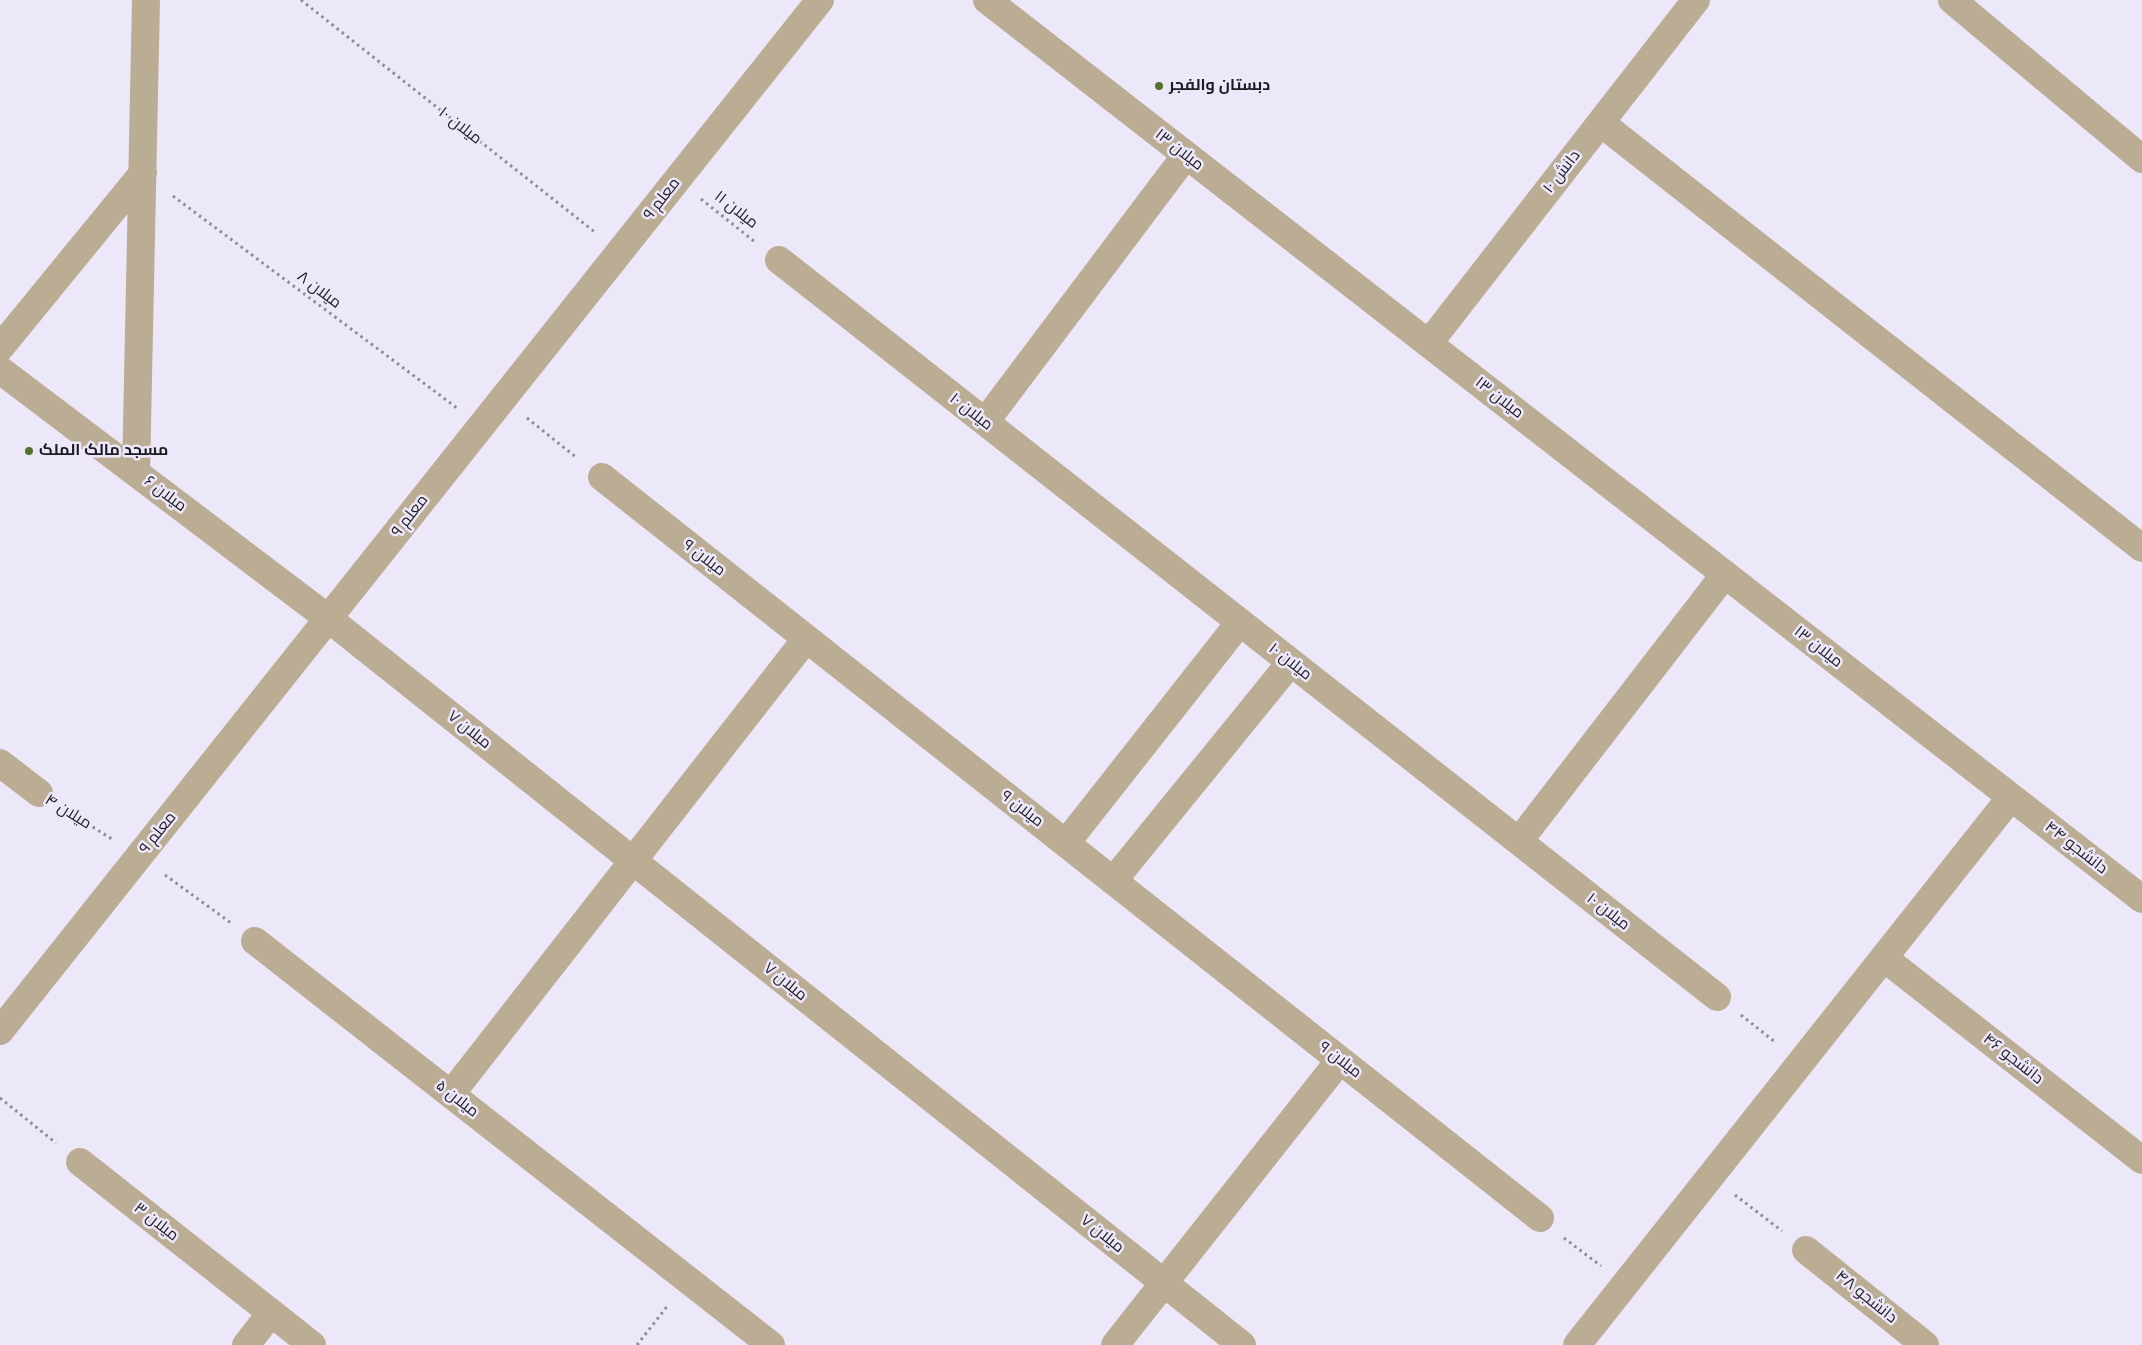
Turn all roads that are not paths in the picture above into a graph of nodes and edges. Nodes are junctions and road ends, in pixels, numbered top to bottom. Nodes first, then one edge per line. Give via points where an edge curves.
1 (146, 0) edge
2 (820, 0) edge
3 (987, 0) edge
4 (1696, 0) edge
5 (1952, 0) edge
6 (1600, 123) junction
7 (1186, 155) junction
8 (2142, 158) edge
9 (142, 173) junction
10 (779, 260) road end
11 (1428, 343) junction
12 (0, 348) edge
13 (0, 370) edge
14 (984, 422) junction
15 (136, 473) junction
16 (602, 477) road end
17 (2142, 548) edge
18 (1725, 574) junction
19 (329, 619) junction
20 (1240, 622) junction
21 (806, 638) junction
22 (1291, 662) junction
23 (0, 763) edge
24 (39, 793) road end
25 (2011, 797) junction
26 (1519, 841) junction
27 (1066, 843) junction
28 (633, 860) junction
29 (1113, 881) junction
30 (2142, 899) edge
31 (255, 941) road end
32 (1884, 958) junction
33 (1717, 997) road end
34 (0, 1031) edge
35 (1340, 1060) junction
36 (451, 1094) junction
37 (2142, 1160) edge
38 (80, 1162) road end
39 (1540, 1218) road end
40 (1806, 1250) road end
41 (1164, 1283) junction
42 (271, 1313) junction
43 (246, 1345) edge
44 (312, 1345) edge
45 (771, 1345) edge
46 (1115, 1345) edge
47 (1242, 1345) edge
48 (1577, 1345) edge
49 (1925, 1345) edge

1 - 9 street
2 - 19 street, معلم ۹
3 - 7 street, میلان ۱۳
4 - 6 street, دانش ۱۰
5 - 8 street
6 - 11 street, دانش ۱۰
6 - 17 street
7 - 11 street, میلان ۱۳
7 - 14 street
9 - 12 street
9 - 15 street
10 - 14 street, میلان ۱۰
11 - 18 street, میلان ۱۳
13 - 15 street, میلان ۶
14 - 20 street, میلان ۱۰
15 - 19 street, میلان ۶
16 - 21 street, میلان ۹
18 - 25 street, میلان ۱۳
18 - 26 street
19 - 28 street, میلان ۷
19 - 34 street, معلم ۹
20 - 22 street, میلان ۱۰
20 - 27 street
21 - 27 street, میلان ۹
21 - 28 street
22 - 26 street, میلان ۱۰
22 - 29 street
23 - 24 street, میلان ۴
25 - 30 street, دانشجو ۴۴
25 - 32 street
26 - 33 street, میلان ۱۰
27 - 29 street, میلان ۹
28 - 36 street
28 - 41 street, میلان ۷
29 - 35 street, میلان ۹
31 - 36 street, میلان ۵
32 - 37 street, دانشجو ۴۶
32 - 48 street
35 - 39 street, میلان ۹
35 - 41 street
36 - 45 street, میلان ۵
38 - 42 street, میلان ۳
40 - 49 street, دانشجو ۴۸
41 - 46 street
41 - 47 street, میلان ۷
42 - 43 street
42 - 44 street, میلان ۳

